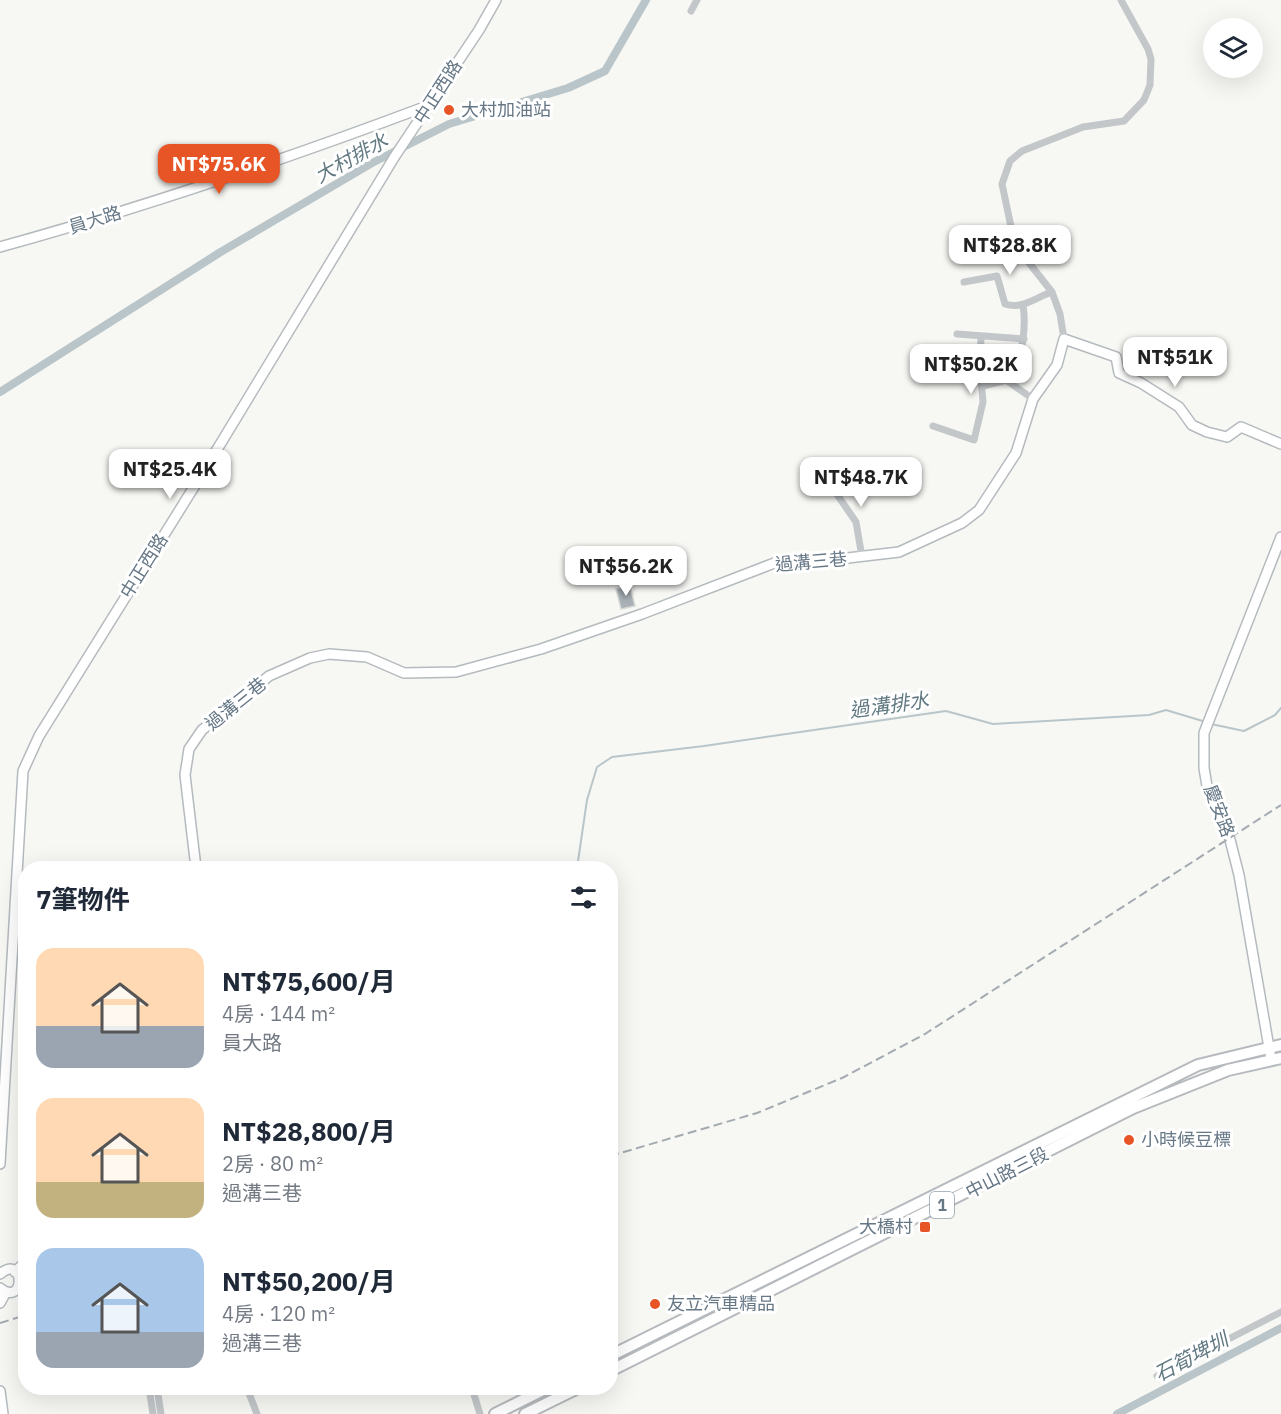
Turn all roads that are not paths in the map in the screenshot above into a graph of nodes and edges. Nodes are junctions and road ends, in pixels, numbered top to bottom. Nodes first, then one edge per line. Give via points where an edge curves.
1 (496, 0) edge
2 (697, 0) edge
3 (1121, 0) edge
4 (691, 11) dead end
5 (427, 106) junction
6 (0, 247) edge
7 (964, 282) dead end
8 (1052, 292) junction
9 (1023, 305) junction
10 (957, 334) dead end
11 (981, 336) junction
12 (1024, 339) junction
13 (1064, 339) junction
14 (1006, 380) junction
15 (982, 386) junction
16 (1033, 399) junction
17 (933, 426) dead end
18 (1281, 444) edge
19 (823, 474) dead end
20 (1281, 537) edge
21 (862, 557) junction
22 (195, 861) edge
23 (1281, 1045) edge
24 (1268, 1047) junction
25 (3, 1054) edge
26 (1276, 1059) edge
27 (0, 1164) edge
28 (18, 1269) edge
29 (1, 1271) edge
30 (15, 1272) junction
31 (18, 1275) edge
32 (3, 1290) edge
33 (18, 1290) edge
34 (0, 1303) edge
35 (1281, 1312) edge
36 (618, 1352) edge
37 (618, 1367) edge
38 (1157, 1376) dead end
39 (0, 1391) edge
40 (150, 1395) edge
41 (158, 1395) edge
42 (250, 1395) edge
43 (474, 1395) edge
44 (534, 1395) edge
45 (564, 1395) edge
46 (3, 1414) edge
47 (153, 1414) edge
48 (161, 1414) edge
49 (257, 1414) edge
50 (480, 1414) edge
51 (495, 1414) edge
52 (525, 1414) edge

1 - 5 street, 中正西路
2 - 4 street
3 - 8 street, 過溝三巷 via 1151,58 1150,85 1144,100 1124,121 1083,127 1022,151 1010,161 1002,184 1013,236
5 - 6 street, 員大路 via 189,190
5 - 25 street, 中正西路 via 39,736 23,771
7 - 9 street via 997,276 1005,304
8 - 9 street
8 - 13 street, 過溝三巷
9 - 12 street
10 - 11 street
11 - 12 street
11 - 15 street
12 - 14 street via 1014,378
13 - 16 street, 過溝三巷 via 1057,365
13 - 18 street via 1116,357 1119,373 1179,407 1192,425 1227,437 1241,427
14 - 15 street
14 - 16 street
15 - 17 street via 983,402 974,440
16 - 21 street, 過溝三巷 via 1016,453 979,510 962,523 899,552
19 - 21 street via 856,522
20 - 24 street, 慶安路 via 1204,733 1208,792 1227,828 1239,875
21 - 22 street, 過溝三巷 via 777,562 552,645 456,672 404,674 367,657 329,654 269,676 202,730 189,749 184,775
23 - 24 main road, 中山路三段 / 1
24 - 26 street, 慶安路
24 - 36 main road, 中山路三段 / 1 via 1198,1065 1138,1093
25 - 27 street, 中正西路
26 - 37 main road, 中山路三段 / 1 via 1228,1070 1133,1108
28 - 30 street
29 - 30 street
30 - 31 street
32 - 33 street
32 - 34 street
35 - 38 street
39 - 46 street
40 - 47 street
41 - 48 street
42 - 49 street
43 - 50 street
44 - 51 main road
45 - 52 main road

